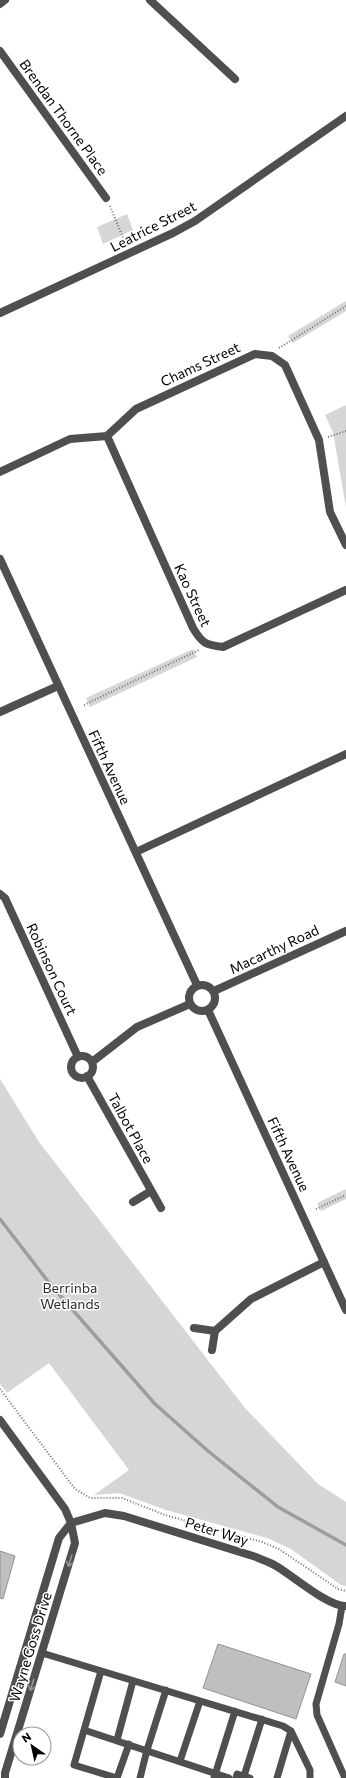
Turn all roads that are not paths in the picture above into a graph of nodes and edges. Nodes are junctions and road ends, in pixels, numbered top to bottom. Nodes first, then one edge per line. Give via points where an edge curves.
1 (5, 0) edge
2 (150, 0) edge
3 (0, 4) edge
4 (0, 51) edge
5 (235, 79) dead end
6 (346, 116) edge
7 (106, 198) road end
8 (0, 313) edge
9 (106, 436) junction
10 (0, 472) edge
11 (346, 545) edge
12 (0, 559) edge
13 (346, 590) edge
14 (58, 686) junction
15 (0, 712) edge
16 (346, 754) edge
17 (136, 852) junction
18 (0, 894) edge
19 (345, 933) edge
20 (197, 985) junction
21 (214, 991) junction
22 (190, 1004) junction
23 (208, 1010) junction
24 (78, 1057) junction
25 (92, 1062) junction
26 (87, 1076) junction
27 (151, 1191) junction
28 (133, 1202) dead end
29 (161, 1208) dead end
30 (324, 1262) junction
31 (346, 1310) edge
32 (194, 1328) dead end
33 (215, 1331) junction
34 (212, 1350) dead end
35 (0, 1420) edge
36 (71, 1523) junction
37 (344, 1606) edge
38 (42, 1653) junction
39 (101, 1671) junction
40 (133, 1681) junction
41 (166, 1690) junction
42 (200, 1701) junction
43 (235, 1711) junction
44 (262, 1719) junction
45 (84, 1730) junction
46 (291, 1731) junction
47 (0, 1734) edge
48 (117, 1740) junction
49 (129, 1744) junction
50 (147, 1750) junction
51 (180, 1761) junction
52 (214, 1776) edge
53 (247, 1777) edge
54 (5, 1778) edge
55 (117, 1778) edge
56 (140, 1778) edge
57 (230, 1778) edge
58 (236, 1778) edge
59 (277, 1778) edge
60 (310, 1778) edge
61 (345, 1778) edge

1 - 3 street
2 - 5 street
4 - 7 street, Brendan Thorne Place
6 - 8 street, Leatrice Street via 196,221
9 - 10 street via 70,439
9 - 11 street, Chams Street via 136,409 255,354 272,356 285,365 319,440 330,512
9 - 13 street, Kao Street via 193,628 200,639 209,646 223,647
12 - 14 street, Fifth Avenue
14 - 15 street
14 - 17 street, Fifth Avenue
16 - 17 street
17 - 20 street, Fifth Avenue
18 - 24 street, Robinson Court via 5,898
19 - 21 street, Macarthy Road
20 - 21 street via 205,984
20 - 22 street via 189,995
21 - 23 street via 215,1000
22 - 23 street via 196,1010
22 - 25 street via 137,1027
23 - 30 street, Fifth Avenue
24 - 25 street via 86,1057
24 - 26 street via 72,1063 72,1072 78,1077
25 - 26 street via 92,1072
26 - 27 street, Talbot Place
27 - 28 street
27 - 29 street, Talbot Place
30 - 31 street, Fifth Avenue
30 - 33 street via 251,1300
32 - 33 street
33 - 34 street
35 - 36 street, Wayne Goss Drive via 65,1509
36 - 37 street, Peter Way via 105,1513 124,1516 256,1557 275,1565 328,1600
36 -> 38 street, Wayne Goss Drive via 75,1543
36 - 47 street, Wayne Goss Drive via 59,1538
37 - 61 lane via 316,1704 317,1715
38 - 39 lane
38 -> 54 street, Wayne Goss Drive
39 - 40 lane
39 - 45 lane
40 - 41 lane
40 - 48 lane
41 - 42 lane
41 - 50 lane
42 - 43 lane
42 - 51 lane
43 - 44 lane
43 - 52 lane
44 - 46 lane
44 - 53 lane
45 - 48 lane
45 - 55 lane via 74,1765
46 - 59 lane
46 - 60 lane via 310,1770
48 - 49 lane
49 - 50 lane
49 - 55 lane
50 - 51 lane
50 - 56 lane
51 - 52 lane
52 - 57 lane
53 - 58 lane via 238,1774

